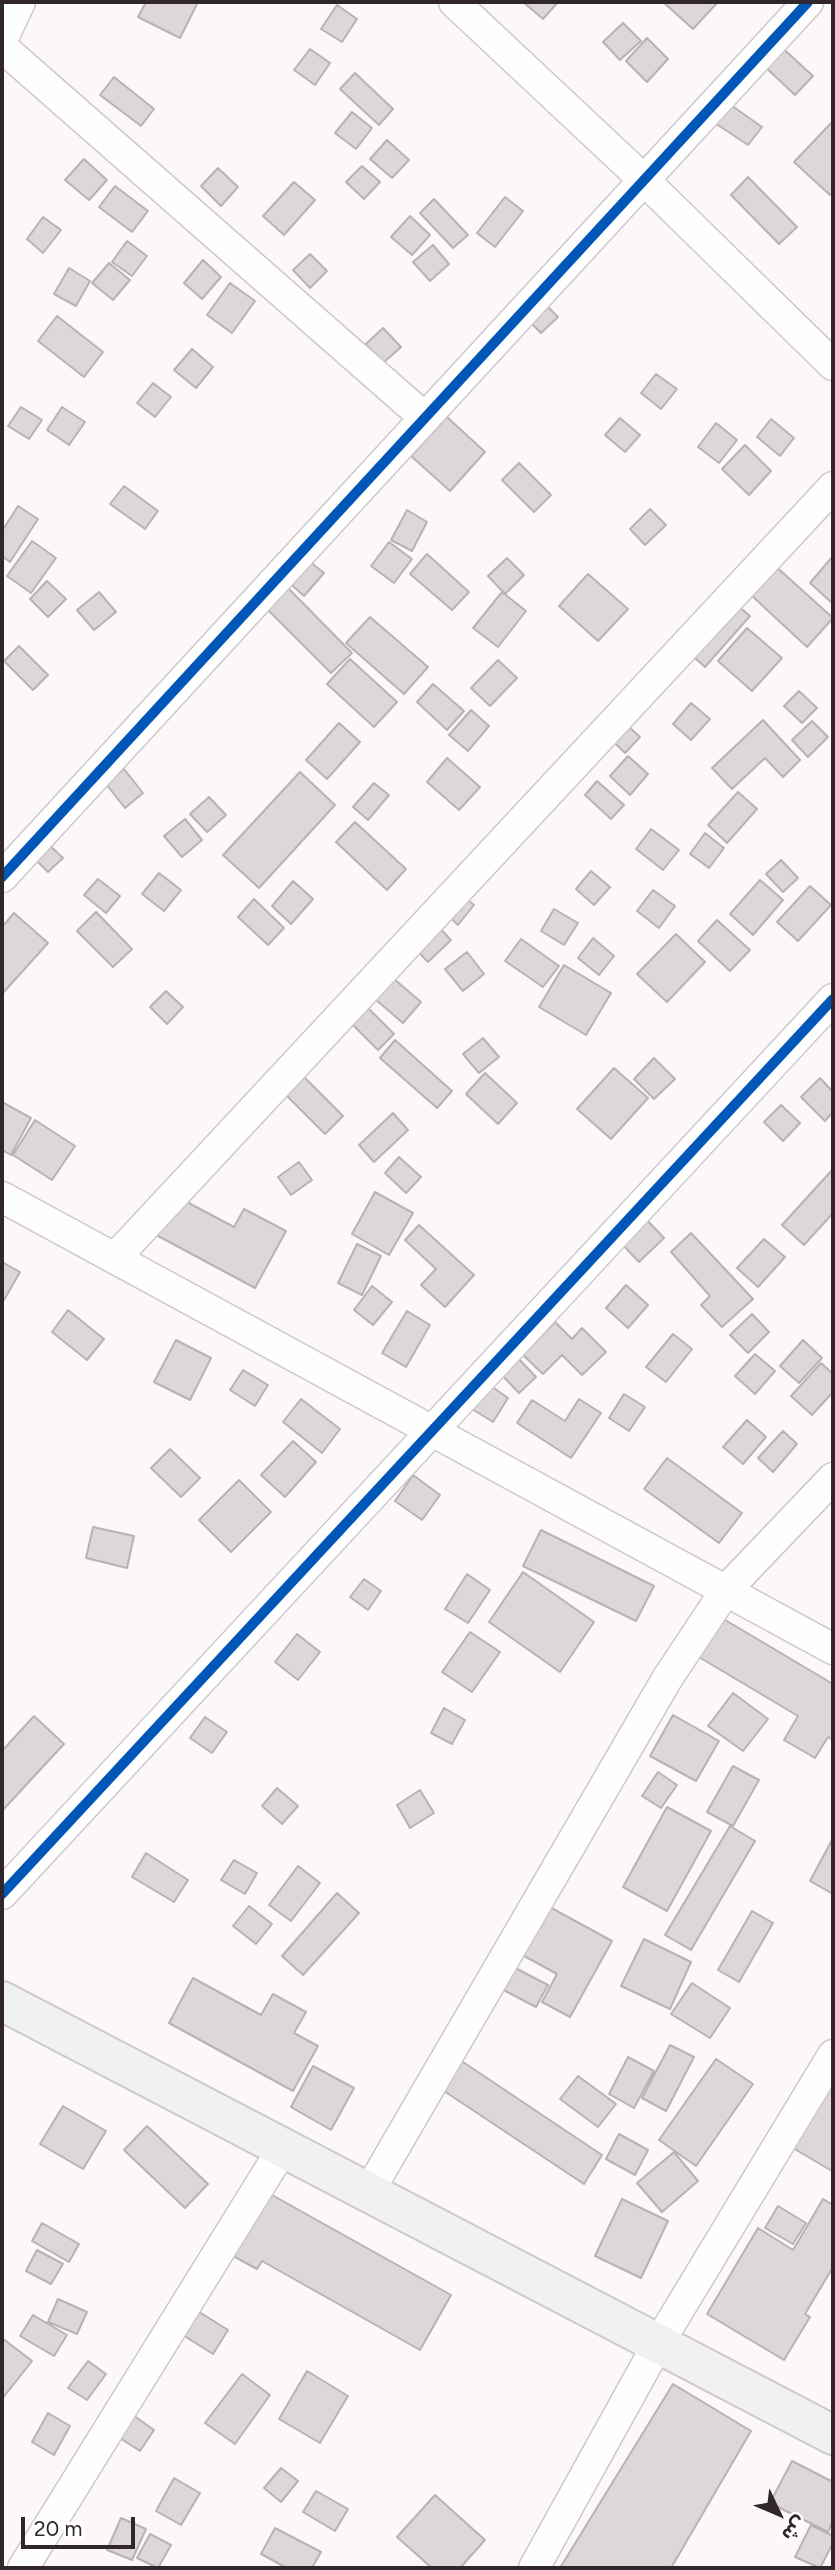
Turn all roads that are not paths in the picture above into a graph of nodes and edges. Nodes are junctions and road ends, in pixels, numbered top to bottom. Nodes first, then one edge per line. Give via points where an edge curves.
1 (19, 2) edge
2 (454, 2) edge
3 (808, 2) edge
4 (2, 40) edge
5 (2, 47) edge
6 (644, 180) junction
7 (833, 365) edge
8 (425, 418) junction
9 (833, 487) edge
10 (2, 877) edge
11 (833, 999) edge
12 (2, 1197) edge
13 (115, 1258) junction
14 (433, 1430) junction
15 (833, 1478) edge
16 (726, 1590) junction
17 (833, 1648) edge
18 (2, 1894) edge
19 (2, 2001) edge
20 (833, 2055) edge
21 (283, 2148) junction
22 (368, 2193) junction
23 (658, 2344) junction
24 (833, 2435) edge
25 (23, 2568) edge
26 (534, 2568) edge

1 - 4 street
2 - 6 street
3 - 6 street
5 - 8 street
6 - 7 street
6 - 8 street
8 - 10 street
9 - 13 street
11 - 14 street
12 - 13 street
13 - 14 street
14 - 16 street
14 - 18 street
15 - 16 street
16 - 17 street
16 - 22 street via 667,1679
19 - 21 street
20 - 23 street
21 - 22 street
21 - 25 street
22 - 23 street
23 - 24 street
23 - 26 street

